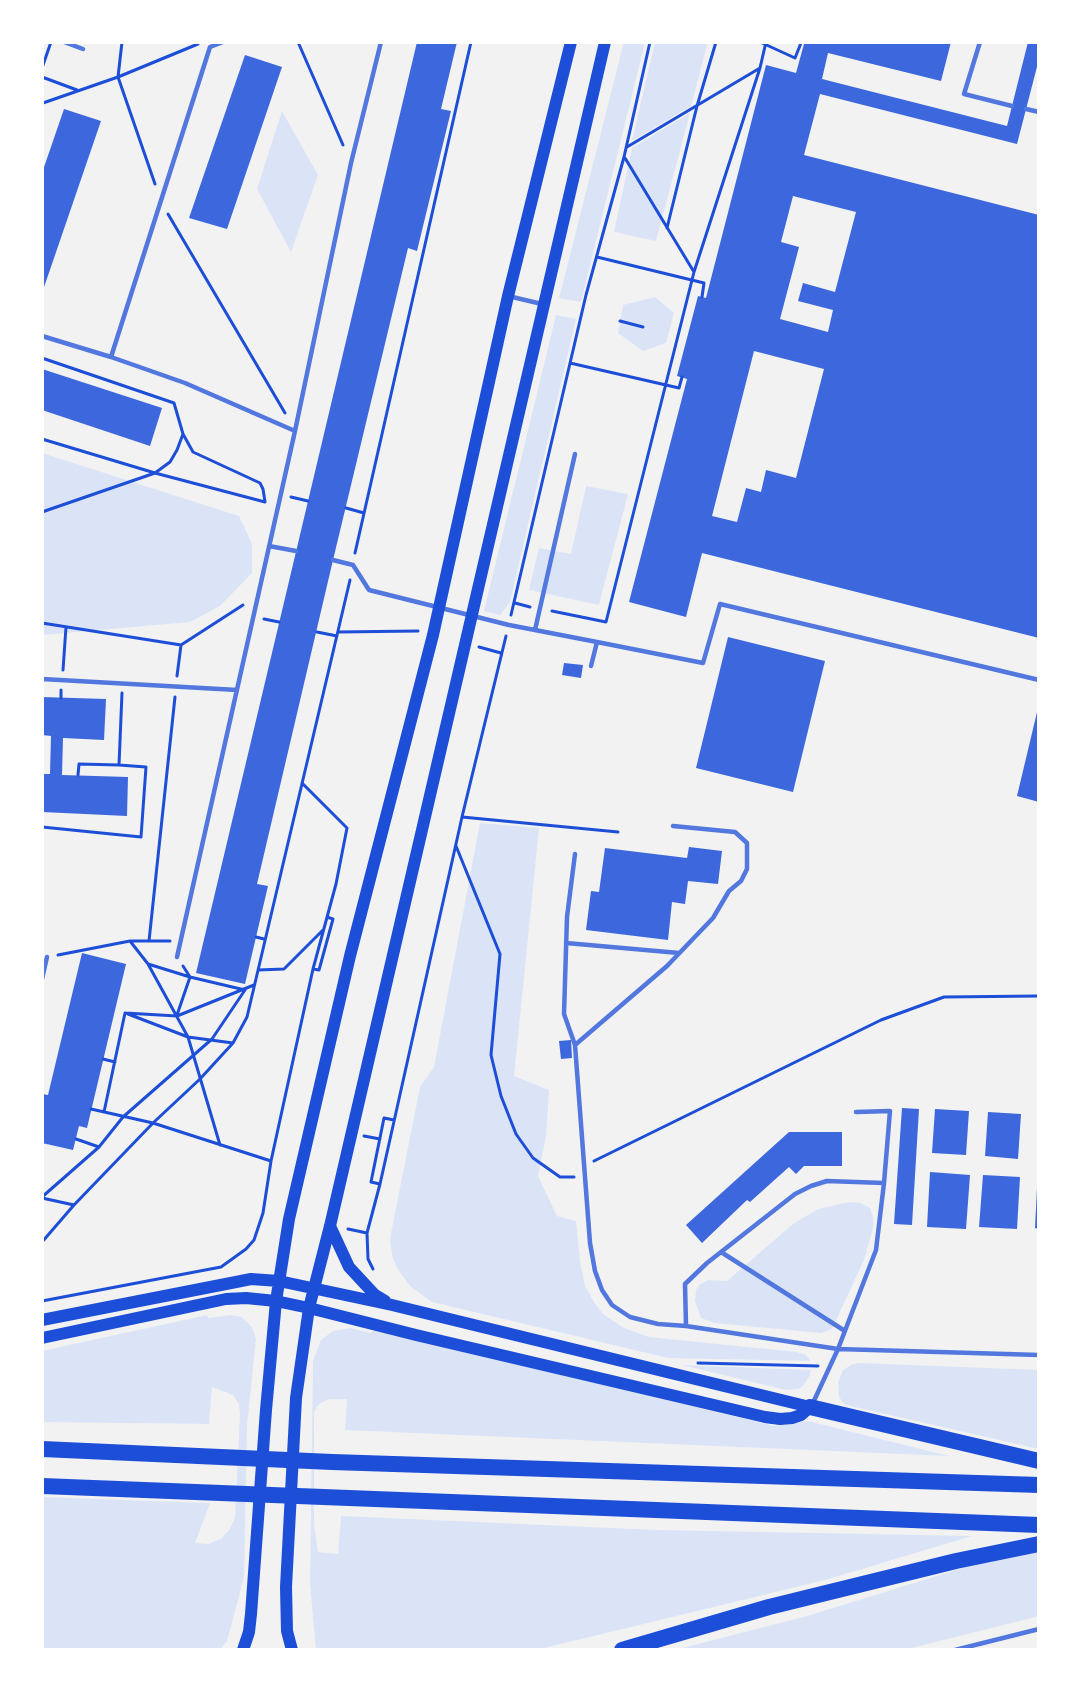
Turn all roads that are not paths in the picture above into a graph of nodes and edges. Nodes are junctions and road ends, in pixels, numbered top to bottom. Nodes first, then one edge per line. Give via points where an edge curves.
1 (64, 42) edge
2 (223, 42) edge
3 (381, 42) edge
4 (571, 42) edge
5 (605, 42) edge
6 (980, 42) edge
7 (83, 49) dead end
8 (1012, 106) dead end
9 (1026, 109) dead end
10 (1039, 112) edge
11 (508, 296) junction
12 (542, 304) junction
13 (42, 336) edge
14 (111, 357) junction
15 (295, 430) junction
16 (575, 454) dead end
17 (269, 546) junction
18 (296, 551) dead end
19 (333, 560) dead end
20 (439, 608) junction
21 (471, 615) junction
22 (535, 630) junction
23 (597, 642) junction
24 (591, 666) dead end
25 (42, 679) edge
26 (1039, 680) edge
27 (237, 690) junction
28 (673, 826) dead end
29 (575, 854) dead end
30 (566, 943) junction
31 (679, 952) junction
32 (47, 957) road end
33 (177, 957) road end
34 (42, 979) edge
35 (575, 1045) junction
36 (856, 1112) dead end
37 (884, 1183) junction
38 (330, 1226) junction
39 (721, 1252) junction
40 (279, 1281) junction
41 (314, 1288) junction
42 (276, 1301) junction
43 (392, 1305) junction
44 (309, 1308) junction
45 (42, 1320) edge
46 (686, 1326) junction
47 (845, 1331) junction
48 (42, 1338) edge
49 (838, 1349) junction
50 (1039, 1356) edge
51 (810, 1407) junction
52 (42, 1449) edge
53 (1039, 1461) edge
54 (1039, 1485) edge
55 (42, 1486) edge
56 (1039, 1525) edge
57 (1039, 1544) edge
58 (1039, 1629) edge
59 (243, 1650) edge
60 (292, 1650) edge
61 (622, 1650) edge
62 (955, 1650) edge

1 - 7 lane
2 - 14 lane via 210,47
3 - 15 lane via 351,163
4 - 11 main road
5 - 12 main road
6 - 8 lane via 964,94
9 - 10 lane
11 - 12 lane
11 - 20 main road
12 - 21 main road
13 - 14 lane
14 - 15 lane via 185,383
15 - 17 lane
16 - 22 lane
17 - 18 lane
17 - 27 lane
19 - 20 lane via 353,565 369,590
20 - 21 lane
20 - 40 main road via 328,1045
21 - 22 lane
21 - 38 main road
22 - 23 lane
23 - 24 lane
23 - 26 lane via 704,663 720,604
25 - 27 lane
27 - 33 lane
28 - 31 lane via 735,832 747,843 747,869 741,880 729,891 713,918
29 - 30 lane
30 - 31 lane
30 - 35 lane via 564,1014
31 - 35 lane
32 - 34 lane
35 - 46 lane via 590,1243 602,1290 612,1305 630,1317
36 - 37 lane via 890,1112
37 - 39 lane via 827,1181 811,1186 795,1194
37 - 47 lane via 876,1250
38 - 41 main road
38 - 43 main road via 349,1268 375,1295
39 - 46 lane via 685,1284
39 - 47 lane
40 - 41 main road
40 - 42 main road
40 - 45 main road via 244,1280
41 - 43 main road
41 - 44 main road
42 - 44 main road
42 - 48 main road via 226,1299
42 - 59 main road via 251,1614
43 - 51 main road
44 - 51 main road via 765,1417 792,1418
44 - 60 main road via 296,1398 286,1575 285,1611
46 - 49 lane
47 - 49 lane
49 - 50 lane
49 - 51 lane
51 - 53 highway
52 - 54 highway
55 - 56 highway
57 - 61 highway via 769,1607
58 - 62 lane

